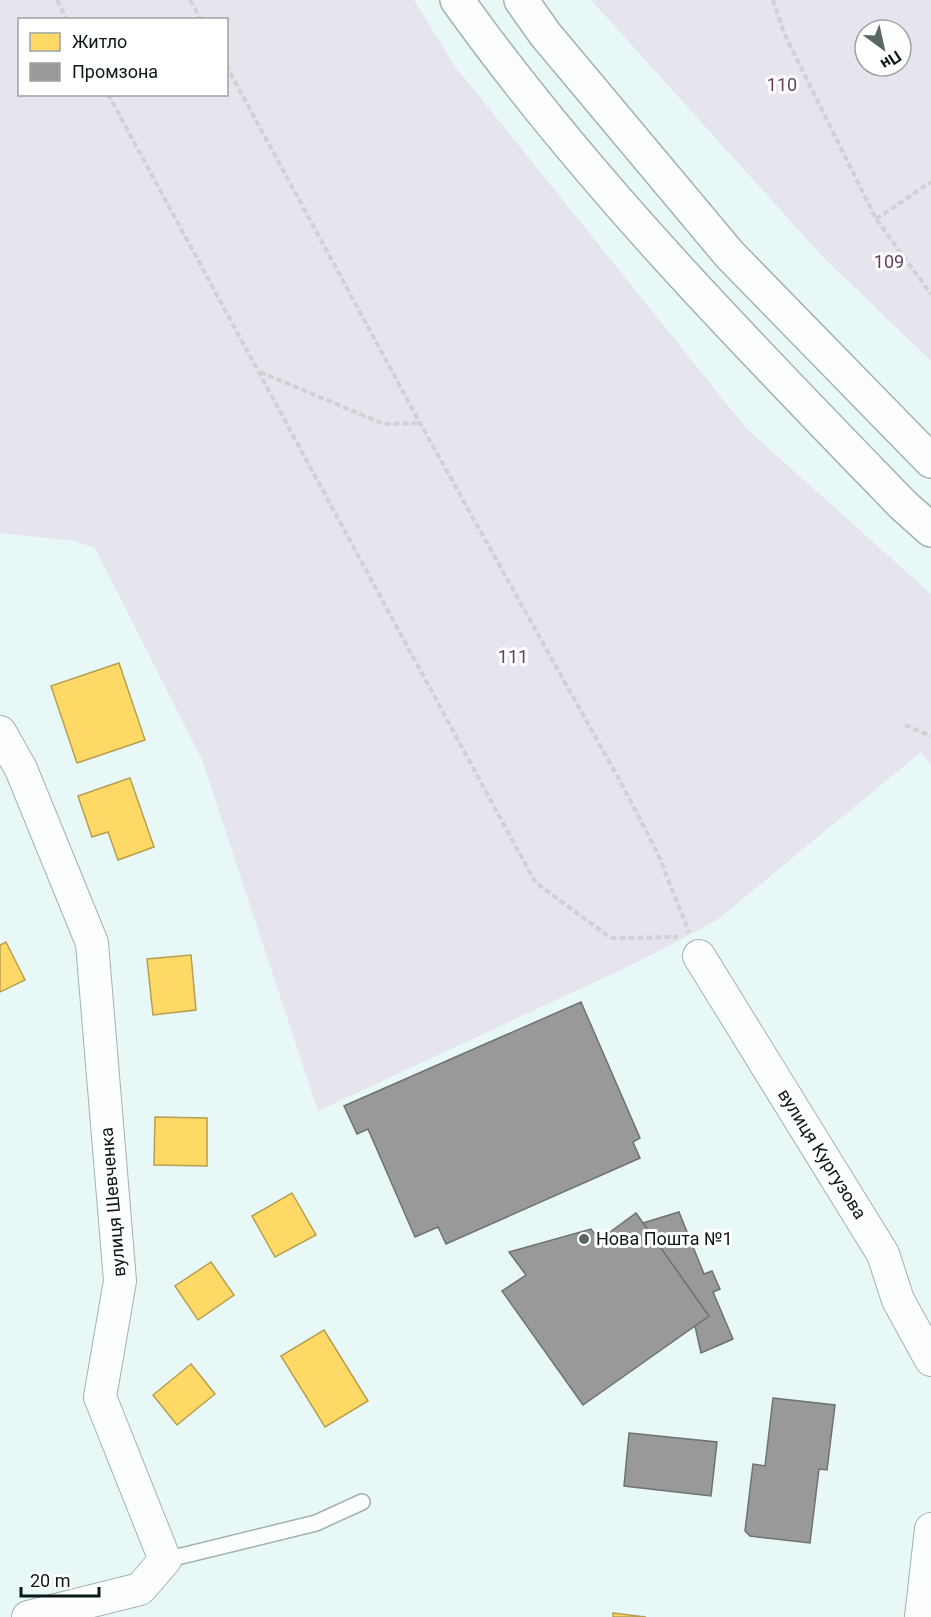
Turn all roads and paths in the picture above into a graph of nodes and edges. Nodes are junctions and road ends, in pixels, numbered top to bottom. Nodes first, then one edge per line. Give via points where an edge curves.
1 (57, 0) edge
2 (190, 0) edge
3 (457, 0) edge
4 (521, 0) edge
5 (772, 0) edge
6 (67, 18) edge
7 (200, 18) edge
8 (228, 69) edge
9 (109, 96) edge
10 (931, 182) edge
11 (876, 219) junction
12 (931, 294) edge
13 (259, 372) junction
14 (420, 423) junction
15 (931, 461) edge
16 (931, 530) edge
17 (905, 725) dead end
18 (0, 732) edge
19 (931, 736) edge
20 (699, 956) dead end
21 (931, 1360) edge
22 (363, 1502) dead end
23 (931, 1529) edge
24 (165, 1560) junction
25 (28, 1617) edge
26 (921, 1617) edge

1 - 6 path
2 - 7 path
3 - 16 main road via 500,59 692,286
4 - 15 main road via 730,255
5 - 11 path via 784,33
8 - 14 path
9 - 13 path
10 - 11 path
11 - 12 path
13 - 14 path via 384,424
13 - 14 path via 535,882 611,938 691,937 657,852 620,781
17 - 19 path
18 - 24 street, вулиця Шевченка via 21,769 92,943 120,1281 100,1397
20 - 21 street, вулиця Кургузова via 883,1254 898,1300
22 - 24 lane via 316,1523
23 - 26 street
24 - 25 street via 140,1589

